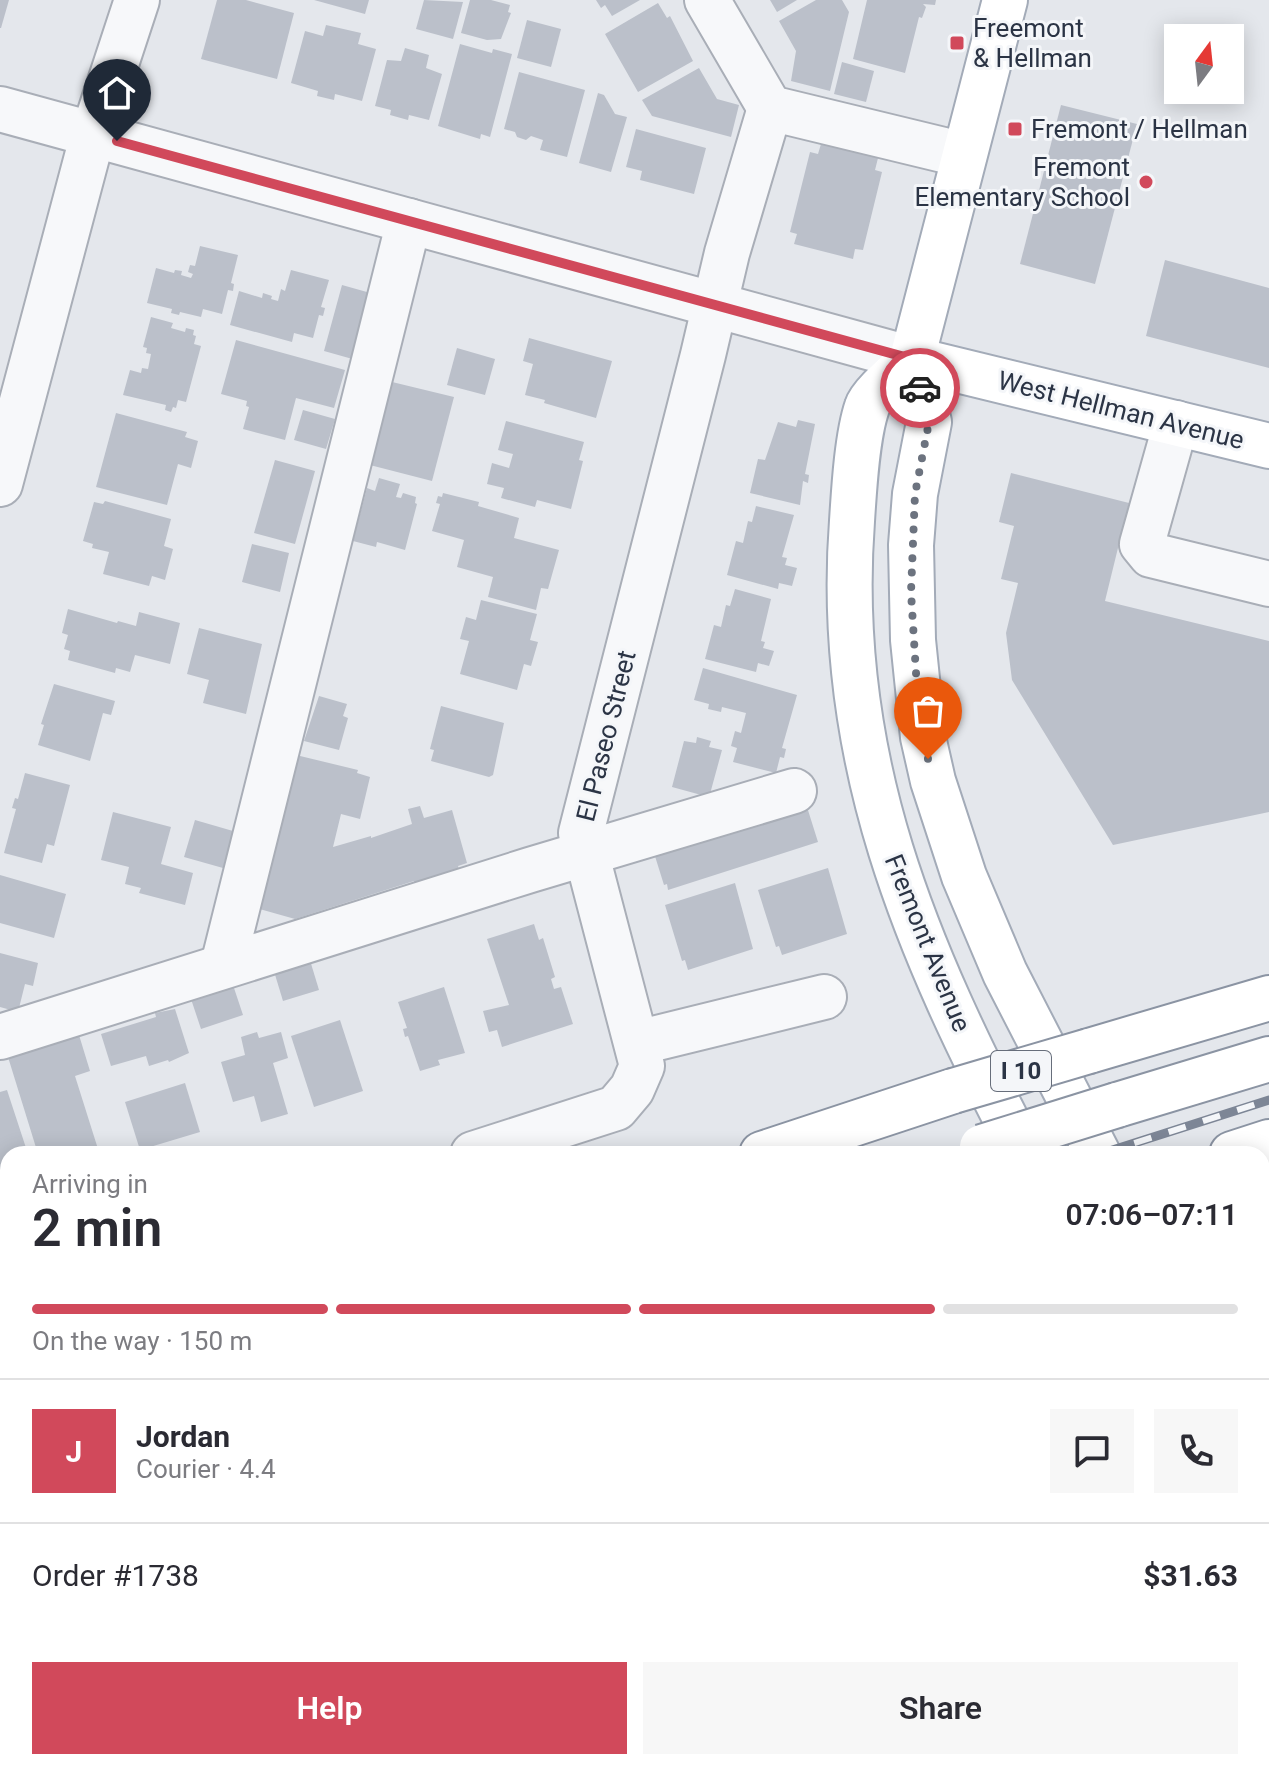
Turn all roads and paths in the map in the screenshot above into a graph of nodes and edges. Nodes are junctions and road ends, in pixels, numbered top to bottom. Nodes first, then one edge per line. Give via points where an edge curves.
1 (137, 0) edge
2 (707, 0) edge
3 (1005, 0) edge
4 (770, 108) junction
5 (0, 109) edge
6 (93, 134) junction
7 (964, 155) junction
8 (409, 221) junction
9 (714, 304) junction
10 (912, 359) junction
11 (1176, 423) junction
12 (1269, 446) edge
13 (0, 484) edge
14 (1269, 584) edge
15 (794, 791) dead end
16 (586, 853) junction
17 (223, 965) junction
18 (1269, 971) edge
19 (824, 997) dead end
20 (1269, 998) edge
21 (1150, 1035) junction
22 (0, 1037) edge
23 (637, 1043) junction
24 (1269, 1059) edge
25 (498, 1146) edge
26 (786, 1146) edge
27 (989, 1146) edge
28 (1005, 1146) edge
29 (1094, 1146) edge

1 - 6 street
2 - 4 street
3 - 7 main road
4 - 7 street
4 - 9 street, El Paseo Street
5 - 6 street, West Hellman Avenue
6 - 8 street, West Hellman Avenue
6 - 13 street
7 - 10 main road
8 - 9 street, West Hellman Avenue
8 - 17 street
9 - 10 street, West Hellman Avenue
9 - 16 street, El Paseo Street via 581,833
10 - 11 main road, West Hellman Avenue
10 - 27 main road, Fremont Avenue via 867,404 850,552 852,644 869,775 917,929 993,1095
10 - 29 main road via 929,422 915,494 911,592 917,689 933,781 982,923
11 - 12 main road, West Hellman Avenue
11 - 14 street via 1142,544 1151,555
15 - 16 street
16 - 17 street
16 - 23 street, El Paseo Street
17 - 22 street
18 - 21 main road
19 - 23 street
20 - 21 main road, I 10
21 - 26 main road, I 10, bridge
23 - 25 street, El Paseo Street via 642,1066 616,1108
24 - 28 main road, bridge

